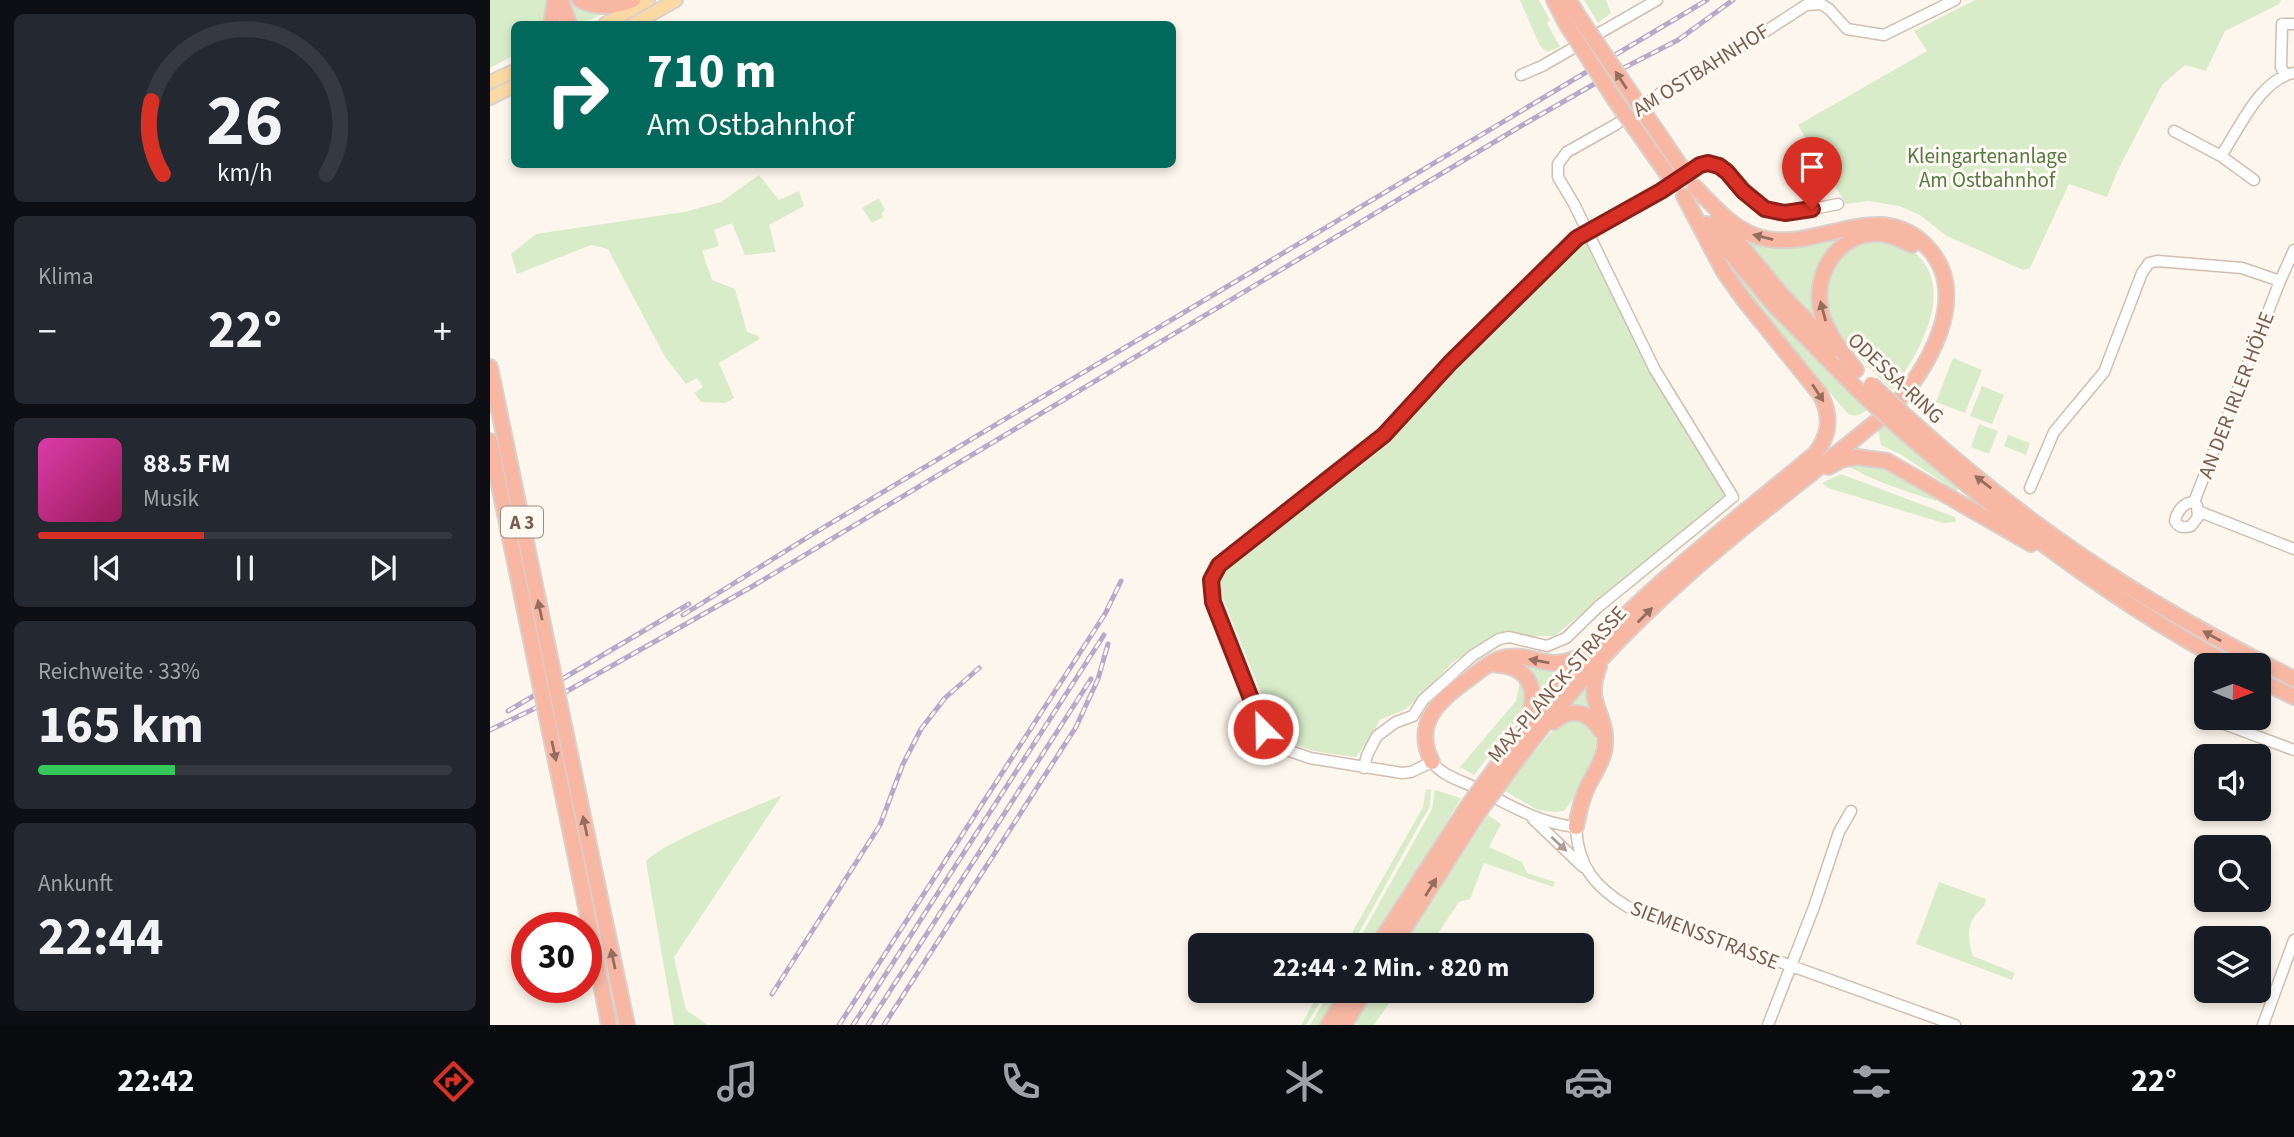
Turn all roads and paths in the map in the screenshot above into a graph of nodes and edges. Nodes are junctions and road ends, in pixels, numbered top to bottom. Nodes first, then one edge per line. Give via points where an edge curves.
1 (555, 0) edge
2 (561, 0) edge
3 (580, 0) edge
4 (633, 0) edge
5 (648, 0) edge
6 (676, 0) edge
7 (1554, 0) edge
8 (1569, 0) edge
9 (1657, 0) edge
10 (1955, 0) edge
11 (552, 21) edge
12 (568, 21) edge
13 (610, 21) edge
14 (639, 21) edge
15 (1573, 21) junction
16 (2294, 24) edge
17 (511, 72) edge
18 (2289, 74) edge
19 (1521, 75) dead end
20 (490, 82) edge
21 (511, 88) edge
22 (490, 98) edge
23 (2174, 131) dead end
24 (2221, 156) junction
25 (2254, 180) dead end
26 (1685, 186) junction
27 (1838, 204) dead end
28 (1587, 233) junction
29 (2294, 250) edge
30 (2280, 281) junction
31 (490, 367) edge
32 (1856, 370) junction
33 (1866, 388) junction
34 (1905, 425) junction
35 (490, 441) edge
36 (1794, 488) junction
37 (2030, 488) dead end
38 (1740, 516) junction
39 (2294, 549) edge
40 (2082, 572) junction
41 (2210, 653) edge
42 (1597, 654) junction
43 (1485, 667) junction
44 (2294, 679) edge
45 (2272, 686) edge
46 (2294, 697) edge
47 (2242, 730) edge
48 (1526, 736) junction
49 (1605, 738) junction
50 (2294, 750) edge
51 (1432, 762) junction
52 (1364, 768) junction
53 (1474, 808) junction
54 (1851, 811) dead end
55 (1529, 816) junction
56 (1576, 827) junction
57 (1588, 873) junction
58 (1386, 933) edge
59 (1401, 933) edge
60 (2294, 940) edge
61 (1792, 968) junction
62 (1342, 1003) edge
63 (1358, 1003) edge
64 (609, 1025) edge
65 (626, 1025) edge
66 (1328, 1025) edge
67 (1344, 1025) edge
68 (1768, 1025) edge
69 (1955, 1025) edge
70 (2263, 1025) edge

1 - 11 highway
2 - 12 highway
3 - 4 highway via 609,7
5 - 13 main road
6 - 14 main road
7 - 15 highway, ODESSA-RING
8 - 15 highway, ODESSA-RING
9 - 19 street
10 - 28 street, AM OSTBAHNHOF via 1884,35 1847,29 1821,4 1807,5 1567,152 1558,163 1558,177
15 - 26 highway, ODESSA-RING, bridge
16 - 18 street via 2283,24 2281,67
17 - 20 main road
18 - 24 street via 2263,92
21 - 22 main road
23 - 24 street
24 - 25 street
26 - 32 highway, ODESSA-RING
26 - 33 highway, ODESSA-RING via 1730,255 1775,306
36 -> 26 highway via 1890,410 1923,369 1943,319 1945,288 1940,264 1916,236 1886,225 1793,240 1755,236
26 -> 38 highway via 1724,272 1808,377 1827,410 1827,435 1815,454
27 - 28 street via 1793,213 1772,211 1755,203 1719,166 1708,163
28 - 52 street, AM OSTBAHNHOF via 1656,370 1733,497 1566,638 1547,646 1509,637 1472,656 1423,700 1413,716 1377,736
28 - 52 street via 1450,363 1384,435 1219,565 1212,576 1213,602 1268,736 1298,755
29 - 30 street, AN DER IRLER HÖHE
30 - 37 street via 2242,268 2149,263 2104,372 2054,432
30 - 39 street, AN DER IRLER HÖHE via 2196,506
65 -> 31 highway, A 3, bridge
32 - 33 highway, ODESSA-RING
32 -> 38 highway via 1824,320 1820,282 1833,255 1854,239 1882,234 1899,238 1922,254 1935,277 1935,317 1924,350 1896,391 1872,414
33 - 34 highway, ODESSA-RING, bridge
34 - 40 highway, ODESSA-RING via 1970,489
44 -> 34 highway, ODESSA-RING via 2178,617 2087,560
35 -> 64 highway, A 3, bridge
36 - 40 highway via 1841,460 1887,461
42 -> 36 highway, MAX-PLANCK-STRASSE
38 - 42 highway, MAX-PLANCK-STRASSE via 1644,599
40 - 41 highway, ODESSA-RING
42 -> 43 highway via 1544,663 1507,657
42 - 48 highway, MAX-PLANCK-STRASSE
42 - 49 highway via 1593,694
43 - 48 highway via 1514,667 1529,681 1532,708
43 - 51 highway via 1443,698 1431,713 1425,744
45 - 46 highway
47 - 50 street
48 - 49 highway via 1576,712 1597,724
48 - 53 highway, MAX-PLANCK-STRASSE, bridge
49 - 56 highway
51 - 52 street via 1402,773
51 - 55 street via 1446,776
53 - 58 highway, MAX-PLANCK-STRASSE
59 -> 53 highway, MAX-PLANCK-STRASSE
54 - 61 street, SIEMENSSTRASSE via 1839,832
55 - 56 street
55 -> 57 street
56 - 57 street, SIEMENSSTRASSE via 1578,849
57 - 61 street, SIEMENSSTRASSE via 1608,896 1628,907
60 - 70 street
61 - 68 street
61 - 69 street, SIEMENSSTRASSE
62 - 66 highway
63 - 67 highway

